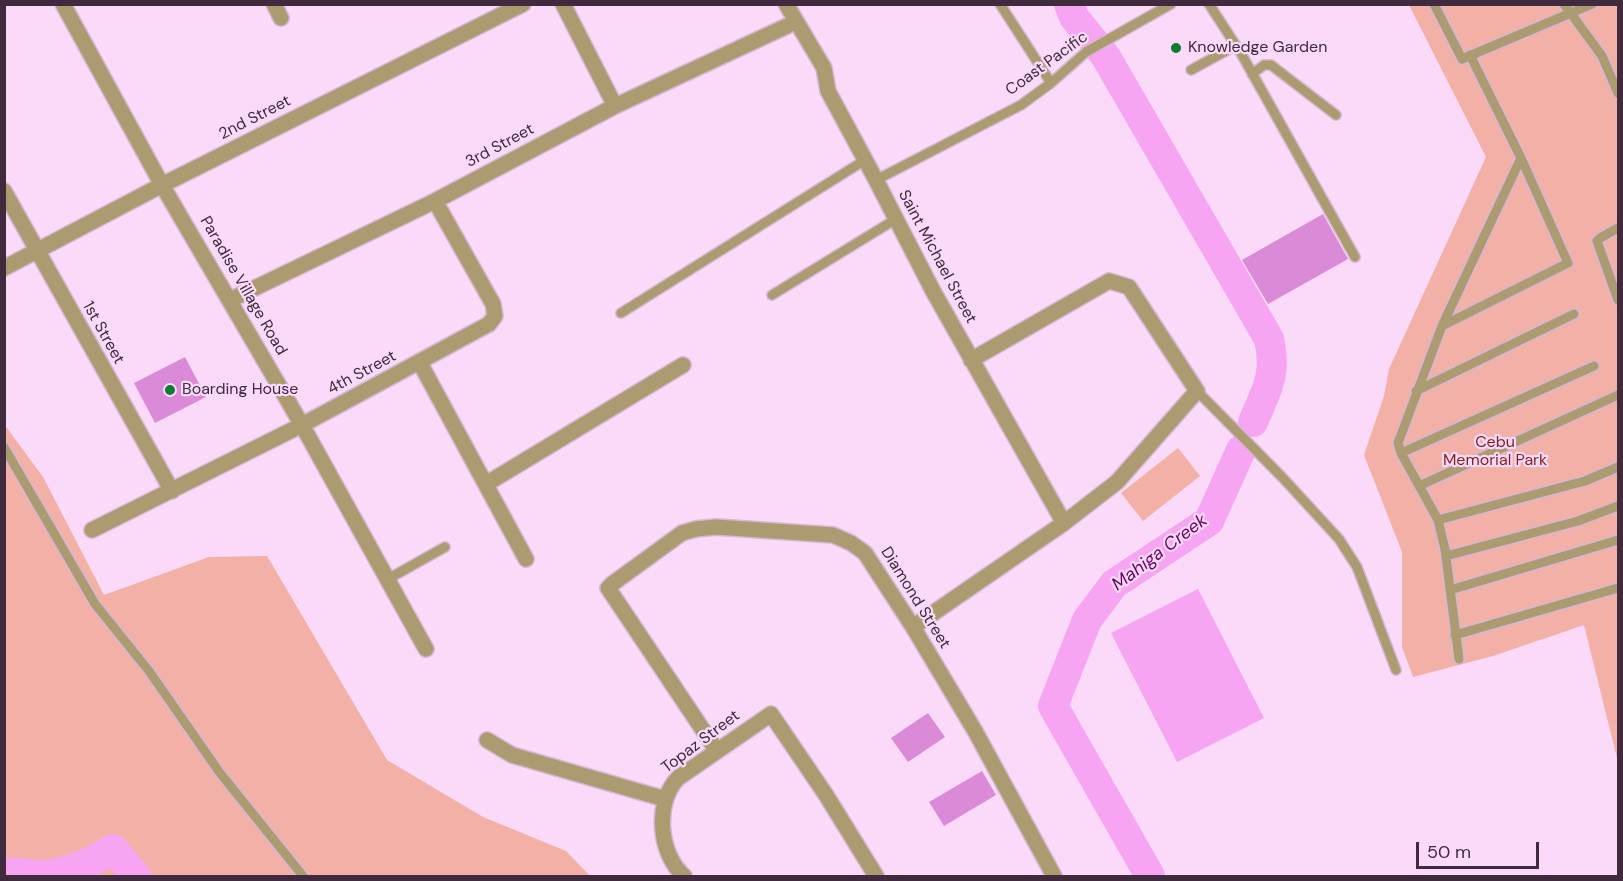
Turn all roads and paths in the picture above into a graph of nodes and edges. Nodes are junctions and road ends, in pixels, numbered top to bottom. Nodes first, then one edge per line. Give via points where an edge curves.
1 (63, 4) edge
2 (523, 4) edge
3 (563, 4) edge
4 (786, 4) edge
5 (1000, 4) edge
6 (1171, 4) edge
7 (1209, 4) edge
8 (1434, 4) edge
9 (1564, 4) edge
10 (1592, 4) edge
11 (1570, 14) junction
12 (787, 26) dead end
13 (1235, 46) junction
14 (1470, 55) junction
15 (1191, 70) dead end
16 (1252, 74) junction
17 (1051, 83) junction
18 (1618, 93) edge
19 (615, 106) junction
20 (1336, 115) dead end
21 (1521, 158) junction
22 (865, 160) junction
23 (876, 180) junction
24 (162, 185) junction
25 (4, 191) edge
26 (435, 201) junction
27 (896, 219) junction
28 (1618, 228) edge
29 (37, 252) junction
30 (1355, 257) dead end
31 (4, 268) edge
32 (772, 295) dead end
33 (230, 300) junction
34 (1618, 300) edge
35 (621, 313) dead end
36 (1574, 314) dead end
37 (1442, 326) junction
38 (971, 360) junction
39 (420, 363) junction
40 (683, 365) dead end
41 (1594, 366) dead end
42 (1197, 391) junction
43 (1416, 392) junction
44 (1618, 395) edge
45 (302, 425) junction
46 (4, 447) edge
47 (1401, 453) junction
48 (1618, 467) edge
49 (486, 484) junction
50 (1419, 486) junction
51 (172, 491) junction
52 (1618, 506) edge
53 (1438, 520) junction
54 (1064, 524) junction
55 (92, 530) dead end
56 (1618, 540) edge
57 (444, 547) dead end
58 (1446, 556) junction
59 (526, 559) dead end
60 (388, 579) junction
61 (1618, 588) edge
62 (1450, 590) junction
63 (913, 627) junction
64 (1455, 635) junction
65 (426, 649) dead end
66 (1459, 659) dead end
67 (1396, 670) dead end
68 (487, 740) dead end
69 (717, 752) junction
70 (664, 799) junction
71 (303, 876) edge
72 (684, 876) edge
73 (876, 876) edge
74 (1054, 876) edge

1 - 24 street, Paradise Village Road
2 - 24 street, 2nd Street
3 - 19 street
4 - 22 street, Saint Michael Street via 824,69 828,91
5 - 17 lane
6 - 17 lane, Coast Pacific via 1086,52
7 - 13 lane
8 - 14 lane via 1462,59
9 - 11 lane
10 - 11 lane
11 - 14 lane
11 - 18 lane via 1602,56
12 - 19 street, 3rd Street
13 - 15 lane
13 - 16 lane
14 - 21 lane
16 - 20 lane via 1264,65 1272,65
16 - 30 lane
17 - 23 lane, Coast Pacific via 1021,105
19 - 26 street, 3rd Street
21 - 37 lane
21 - 37 lane via 1568,263
22 - 23 street, Saint Michael Street
22 - 35 lane
23 - 27 street, Saint Michael Street
24 - 29 street, 2nd Street
24 - 33 street, Paradise Village Road
25 - 29 street, 1st Street
26 - 33 street, 3rd Street
26 - 39 street, 4th Street via 493,304 495,316 489,324
27 - 32 lane
27 - 38 street, Saint Michael Street
28 - 34 lane via 1597,241
29 - 31 street, 2nd Street
29 - 51 street, 1st Street
33 - 45 street, Paradise Village Road
36 - 43 lane
37 - 43 lane
38 - 42 street via 1109,281 1129,288
38 - 54 street, Saint Michael Street
39 - 45 street, 4th Street
39 - 49 street
40 - 49 street
41 - 47 lane
42 - 54 street via 1117,482
42 - 67 lane via 1339,539 1357,567
43 - 47 lane via 1398,443
44 - 50 lane
45 - 51 street, 4th Street
45 - 60 street, Paradise Village Road
46 - 71 lane via 94,604 149,672 220,773
47 - 50 lane
48 - 53 lane via 1585,481
49 - 59 street
50 - 53 lane
51 - 55 street, 4th Street
52 - 58 lane via 1578,521
53 - 58 lane
54 - 63 street
56 - 62 lane
57 - 60 lane
58 - 62 lane
60 - 65 street, Paradise Village Road
61 - 64 lane
62 - 64 lane
63 - 69 street, Diamond Street via 865,553 833,535 716,526 682,533 609,588
63 - 74 street, Diamond Street
64 - 66 lane
68 - 70 street via 512,754
69 - 70 street, Topaz Street via 678,778
69 - 73 street, Topaz Street via 771,714
70 - 72 street, Topaz Street via 665,849

